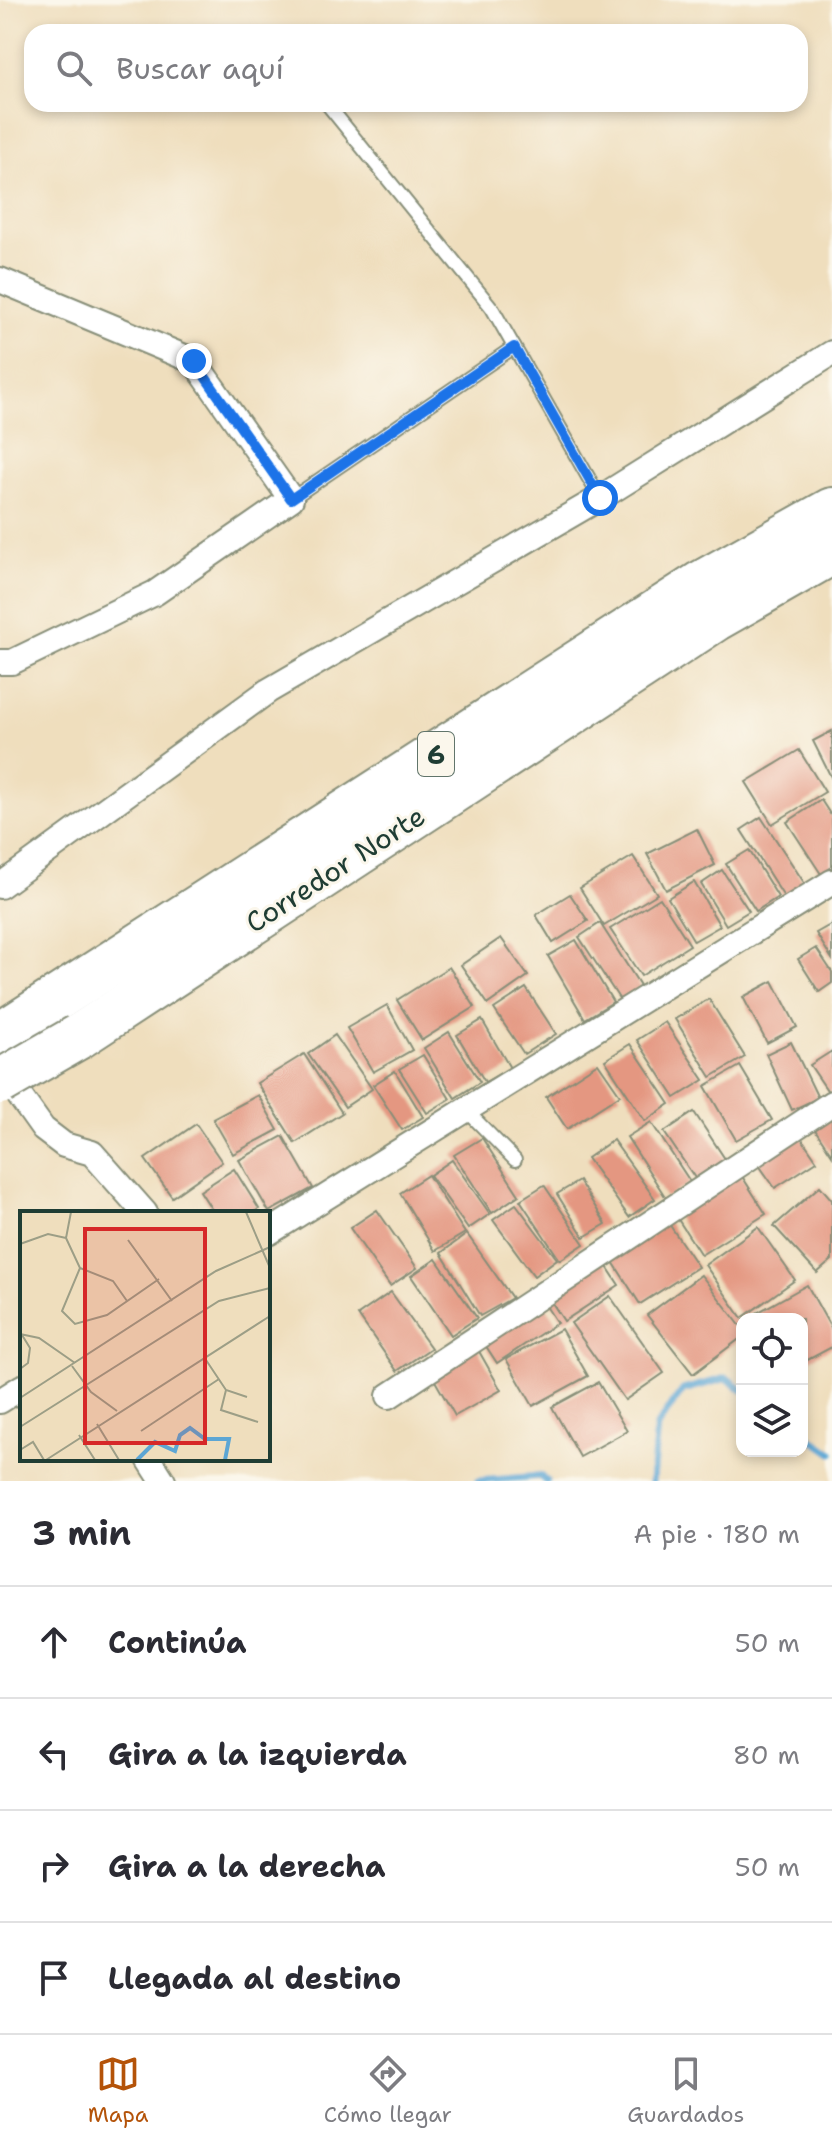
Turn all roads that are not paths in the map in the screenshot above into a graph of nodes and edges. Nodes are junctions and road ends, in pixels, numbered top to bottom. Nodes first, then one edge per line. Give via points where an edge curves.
1 (333, 112) edge
2 (0, 280) edge
3 (514, 347) junction
4 (832, 353) edge
5 (600, 498) junction
6 (291, 499) junction
7 (832, 510) edge
8 (832, 552) edge
9 (0, 662) edge
10 (0, 886) edge
11 (831, 886) edge
12 (0, 1035) edge
13 (0, 1068) edge
14 (0, 1082) edge
15 (832, 1103) edge
16 (466, 1110) junction
17 (515, 1160) dead end
18 (143, 1211) edge
19 (270, 1232) edge
20 (20, 1388) edge
21 (389, 1396) dead end
22 (0, 1401) edge
23 (150, 1461) edge
24 (163, 1481) edge

1 - 3 lane via 492,308
2 - 6 street via 194,361
3 - 5 lane
3 - 6 lane
4 - 5 street
5 - 10 street via 268,691
6 - 9 street via 155,593 12,662
7 - 12 highway, Corredor Norte / 6 via 700,584
8 - 14 highway, Corredor Norte / 6, bridge via 715,619 78,1037
11 - 16 street
13 - 18 street via 43,1129 64,1145 92,1153
15 - 21 street
16 - 17 lane
16 - 19 street
20 - 22 street
23 - 24 street

